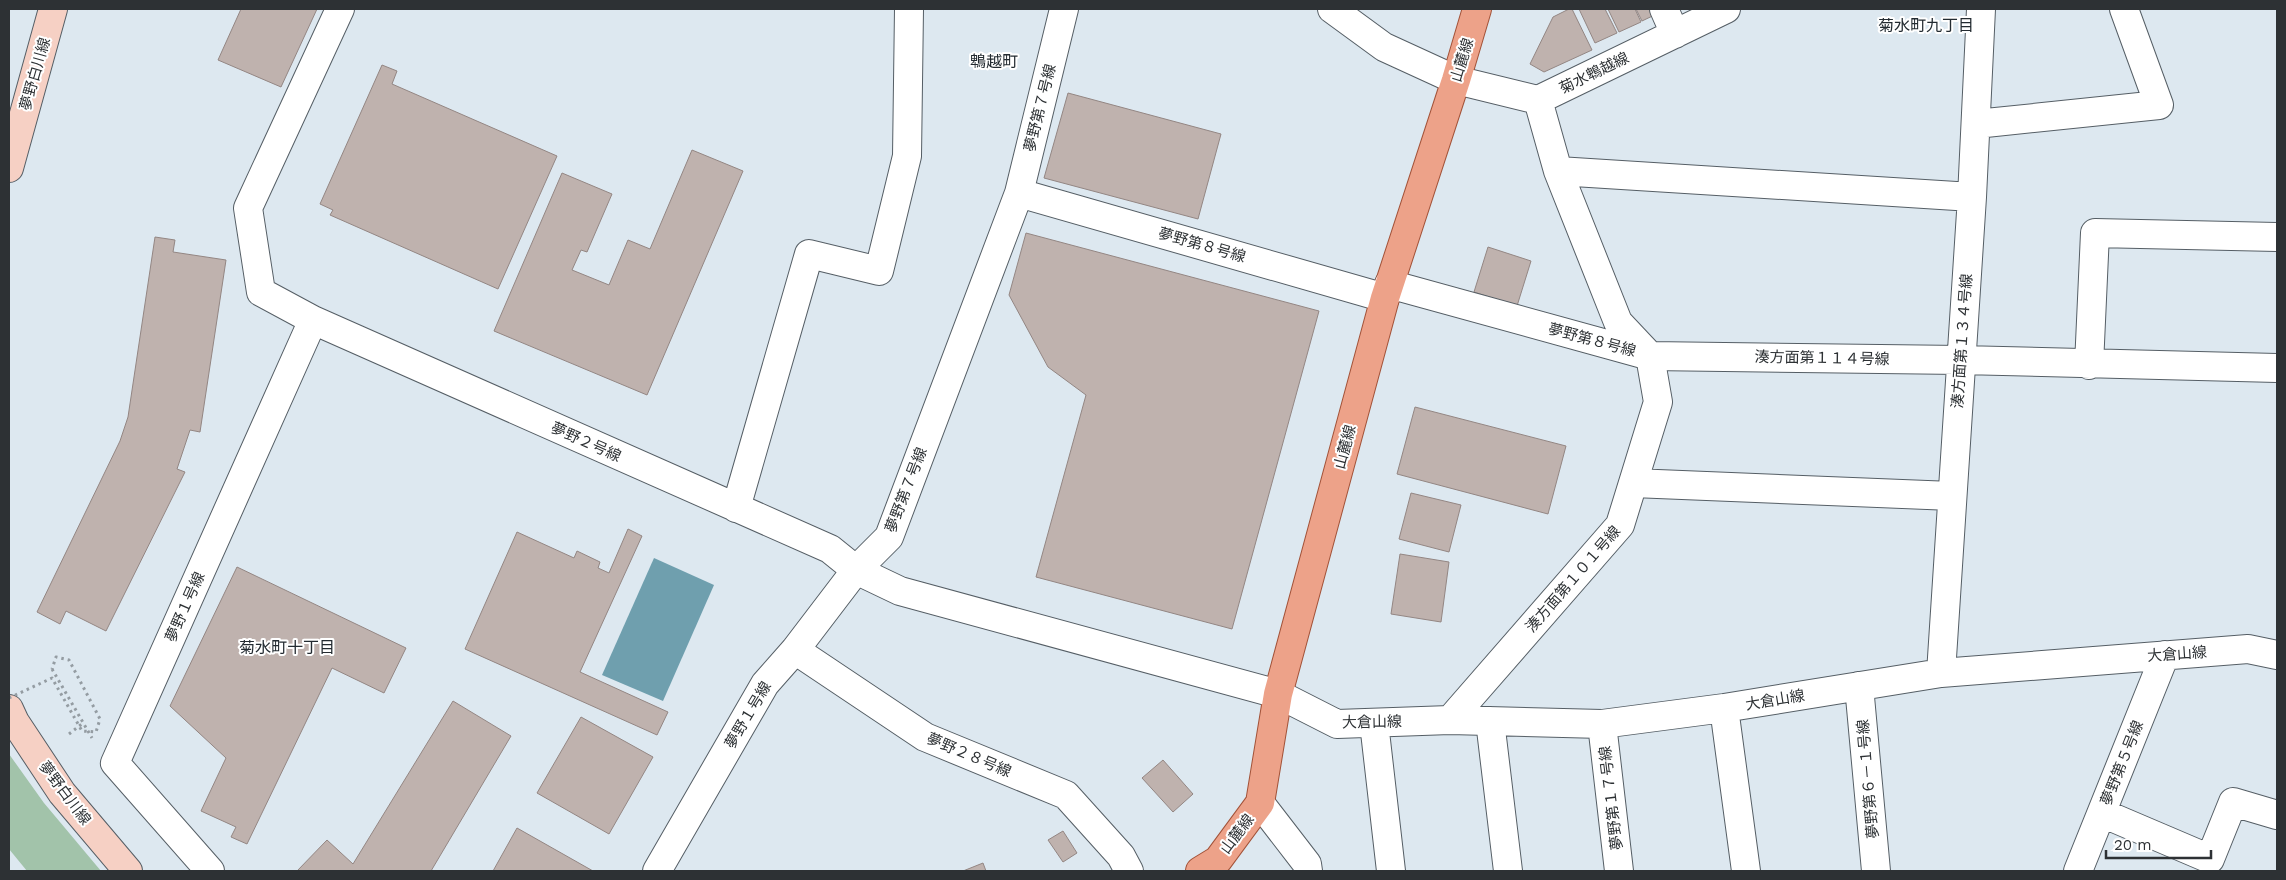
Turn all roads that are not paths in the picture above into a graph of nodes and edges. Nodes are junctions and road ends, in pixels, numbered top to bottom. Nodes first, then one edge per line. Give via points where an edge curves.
1 (53, 9) edge
2 (340, 9) edge
3 (909, 9) edge
4 (1064, 9) edge
5 (1332, 9) edge
6 (1477, 9) edge
7 (1664, 9) edge
8 (1726, 9) edge
9 (1981, 9) edge
10 (2124, 9) edge
11 (1675, 34) junction
12 (1456, 80) junction
13 (1538, 100) junction
14 (1976, 124) junction
15 (9, 168) edge
16 (1558, 171) junction
17 (1019, 193) junction
18 (1972, 197) junction
19 (2277, 236) edge
20 (1387, 291) junction
21 (313, 320) junction
22 (1650, 356) junction
23 (1960, 360) junction
24 (2089, 365) junction
25 (2277, 368) edge
26 (1633, 484) junction
27 (1952, 496) junction
28 (736, 508) junction
29 (856, 570) junction
30 (795, 650) junction
31 (2165, 655) junction
32 (2277, 656) edge
33 (1941, 673) junction
34 (1859, 686) junction
35 (1278, 694) junction
36 (1724, 708) junction
37 (9, 709) edge
38 (1450, 720) junction
39 (1490, 721) junction
40 (1374, 723) junction
41 (1602, 724) junction
42 (1260, 803) junction
43 (2102, 813) junction
44 (2277, 815) edge
45 (128, 871) edge
46 (210, 871) edge
47 (657, 871) edge
48 (1129, 871) edge
49 (1200, 871) edge
50 (1308, 871) edge
51 (1391, 871) edge
52 (1508, 871) edge
53 (1620, 871) edge
54 (1746, 871) edge
55 (1876, 871) edge
56 (2078, 871) edge

1 - 15 street, 夢野白川線
2 - 21 street, 夢野２号線 via 248,208 261,292
3 - 28 street via 907,156 879,271 809,254
4 - 17 street, 夢野第７号線
5 - 12 street via 1384,47
6 - 12 main road, 山麓線
7 - 11 street
8 - 11 street, 菊水鵯越線
9 - 14 street, 湊方面第１３４号線
10 - 14 street via 2159,105
11 - 13 street, 菊水鵯越線
12 - 13 street
12 - 20 main road, 山麓線
13 - 16 street
14 - 18 street, 湊方面第１３４号線
16 - 18 street
16 - 22 street via 1618,322
17 - 20 street, 夢野第８号線
17 - 29 street, 夢野第７号線 via 888,537
18 - 23 street, 湊方面第１３４号線
19 - 24 street via 2095,233
20 - 22 street, 夢野第８号線
20 - 35 main road, 山麓線
21 - 28 street, 夢野２号線
21 - 46 street, 夢野１号線 via 115,763
22 - 23 street, 湊方面第１１４号線
22 - 26 street, 湊方面第１０１号線 via 1658,402
23 - 24 street, 湊方面第１１４号線
23 - 27 street, 湊方面第１３４号線
24 - 25 street, 湊方面第１１４号線
26 - 27 street
26 - 38 street, 湊方面第１０１号線 via 1620,525
27 - 33 street, 湊方面第１３４号線
28 - 29 street, 夢野２号線 via 830,550
29 - 30 street, 夢野１号線
29 - 35 street via 900,591
30 - 47 street, 夢野１号線 via 765,684
30 - 48 street, 夢野２８号線 via 925,737 1066,795 1122,856
31 - 32 street, 大倉山線 via 2248,649
31 - 33 street, 大倉山線
31 - 43 street, 夢野第５号線
33 - 34 street, 大倉山線
34 - 36 street, 大倉山線
34 - 55 street, 夢野第６－１号線
35 - 40 street, 大倉山線 via 1337,724
35 - 42 main road, 山麓線
36 - 41 street, 大倉山線
36 - 54 street
37 - 45 street, 夢野白川線 via 62,793
38 - 39 street, 大倉山線
38 - 40 street, 大倉山線
39 - 41 street, 大倉山線
39 - 52 street
40 - 51 street
41 - 53 street, 夢野第１７号線
42 - 49 main road, 山麓線 via 1218,860
42 - 50 street via 1307,864
43 - 44 street via 2210,859 2233,802
43 - 56 street, 夢野第５号線

